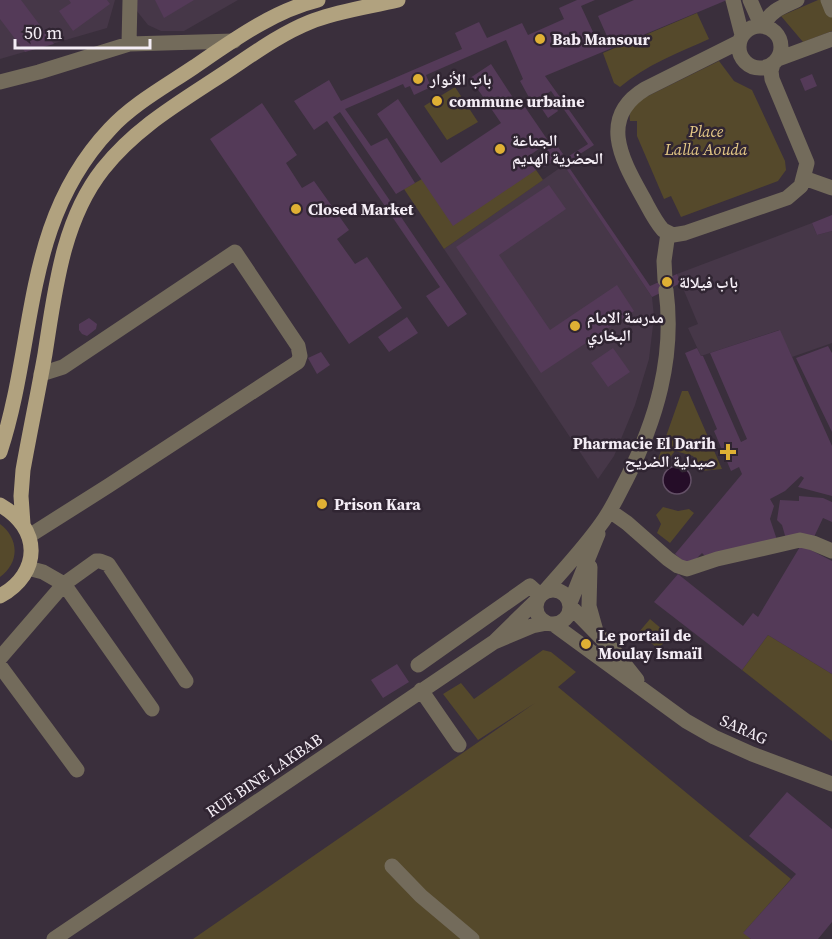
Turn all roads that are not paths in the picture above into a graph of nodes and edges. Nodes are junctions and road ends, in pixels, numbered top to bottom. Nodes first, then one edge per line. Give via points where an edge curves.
1 (130, 0) edge
2 (318, 0) edge
3 (398, 0) edge
4 (733, 0) edge
5 (750, 0) edge
6 (797, 0) edge
7 (828, 0) edge
8 (832, 10) edge
9 (762, 26) junction
10 (741, 39) junction
11 (832, 39) edge
12 (234, 41) junction
13 (129, 44) junction
14 (775, 61) junction
15 (0, 82) edge
16 (804, 178) junction
17 (832, 188) edge
18 (668, 233) junction
19 (41, 374) junction
20 (0, 452) edge
21 (0, 505) edge
22 (610, 512) junction
23 (601, 525) junction
24 (26, 530) junction
25 (832, 551) edge
26 (591, 554) junction
27 (28, 568) junction
28 (64, 584) junction
29 (541, 595) junction
30 (0, 596) edge
31 (571, 605) junction
32 (550, 624) junction
33 (597, 634) junction
34 (494, 642) junction
35 (0, 658) edge
36 (418, 664) dead end
37 (0, 666) edge
38 (186, 681) dead end
39 (421, 690) junction
40 (649, 693) junction
41 (152, 709) dead end
42 (459, 745) dead end
43 (77, 770) dead end
44 (832, 784) edge
45 (392, 866) dead end
46 (54, 939) edge
47 (472, 939) edge

1 - 13 street
2 - 12 main road via 285,10
3 - 19 main road via 310,22 288,33 165,111 127,143 101,171 69,233
4 - 10 street
5 - 9 street
6 - 9 street via 775,9
7 - 8 street
9 - 10 street via 750,28
9 - 14 street via 780,38 781,52
10 - 14 street via 740,54 747,64 760,68
10 - 18 street via 645,89 625,105 618,139 624,163 659,226
11 - 14 street
12 - 13 street
12 - 20 main road via 157,91 111,127 69,187 55,213 38,267 22,361
13 - 15 street
14 - 16 street via 772,79 807,164
16 - 17 street
16 - 18 street via 787,198 685,233
18 - 22 street via 664,261 669,340 660,399 640,452
19 - 24 main road via 23,470 21,496
19 - 24 street via 63,367 235,252 298,346 300,356 298,362 266,384 57,519
21 - 24 main road via 13,513
22 - 23 street
22 - 25 street via 668,559 687,568 800,540
23 - 26 street
23 - 29 street
24 - 27 main road via 31,560
26 - 31 street
26 - 33 street via 589,606
27 - 28 street
27 - 30 main road via 11,590
28 - 35 street
28 - 38 street via 96,561 108,564
28 - 41 street
29 - 31 street via 556,589 565,594
29 - 32 street via 536,611
29 - 34 street
29 - 36 street via 530,586
31 - 32 street via 567,618
31 - 33 street, SARAG
32 - 34 street via 532,626
32 - 40 street, SARAG
33 - 40 street, SARAG
34 - 39 street, RUE BINE LAKBAB
37 - 43 street
39 - 42 street
39 - 46 street, RUE BINE LAKBAB
40 - 44 street, SARAG via 714,737
45 - 47 street

